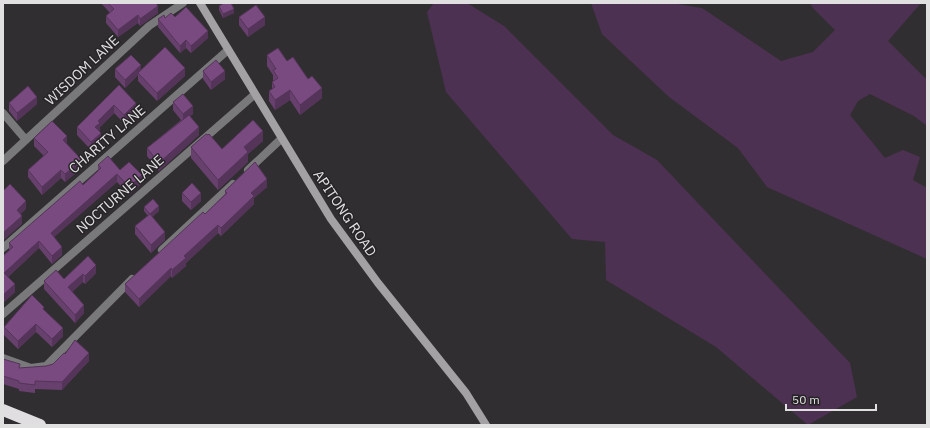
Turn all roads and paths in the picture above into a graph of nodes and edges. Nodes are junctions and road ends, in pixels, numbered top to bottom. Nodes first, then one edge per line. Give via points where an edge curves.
1 (183, 3) edge
2 (200, 3) edge
3 (228, 50) junction
4 (254, 95) junction
5 (3, 112) edge
6 (281, 139) junction
7 (26, 140) junction
8 (3, 161) edge
9 (3, 248) edge
10 (153, 259) edge
11 (136, 275) edge
12 (3, 314) edge
13 (3, 358) edge
14 (3, 410) edge
15 (40, 425) edge
16 (486, 425) edge

1 - 7 street, WISDOM LANE via 149,26
2 - 3 street, APITONG ROAD
3 - 4 street, APITONG ROAD
3 - 9 street, CHARITY LANE
4 - 6 street, APITONG ROAD
4 - 12 street, NOCTURNE LANE
5 - 7 street
6 - 10 street
6 - 16 street, APITONG ROAD via 331,219 378,284 466,393
7 - 8 street, WISDOM LANE
11 - 13 street via 46,366 31,368
14 - 15 highway

